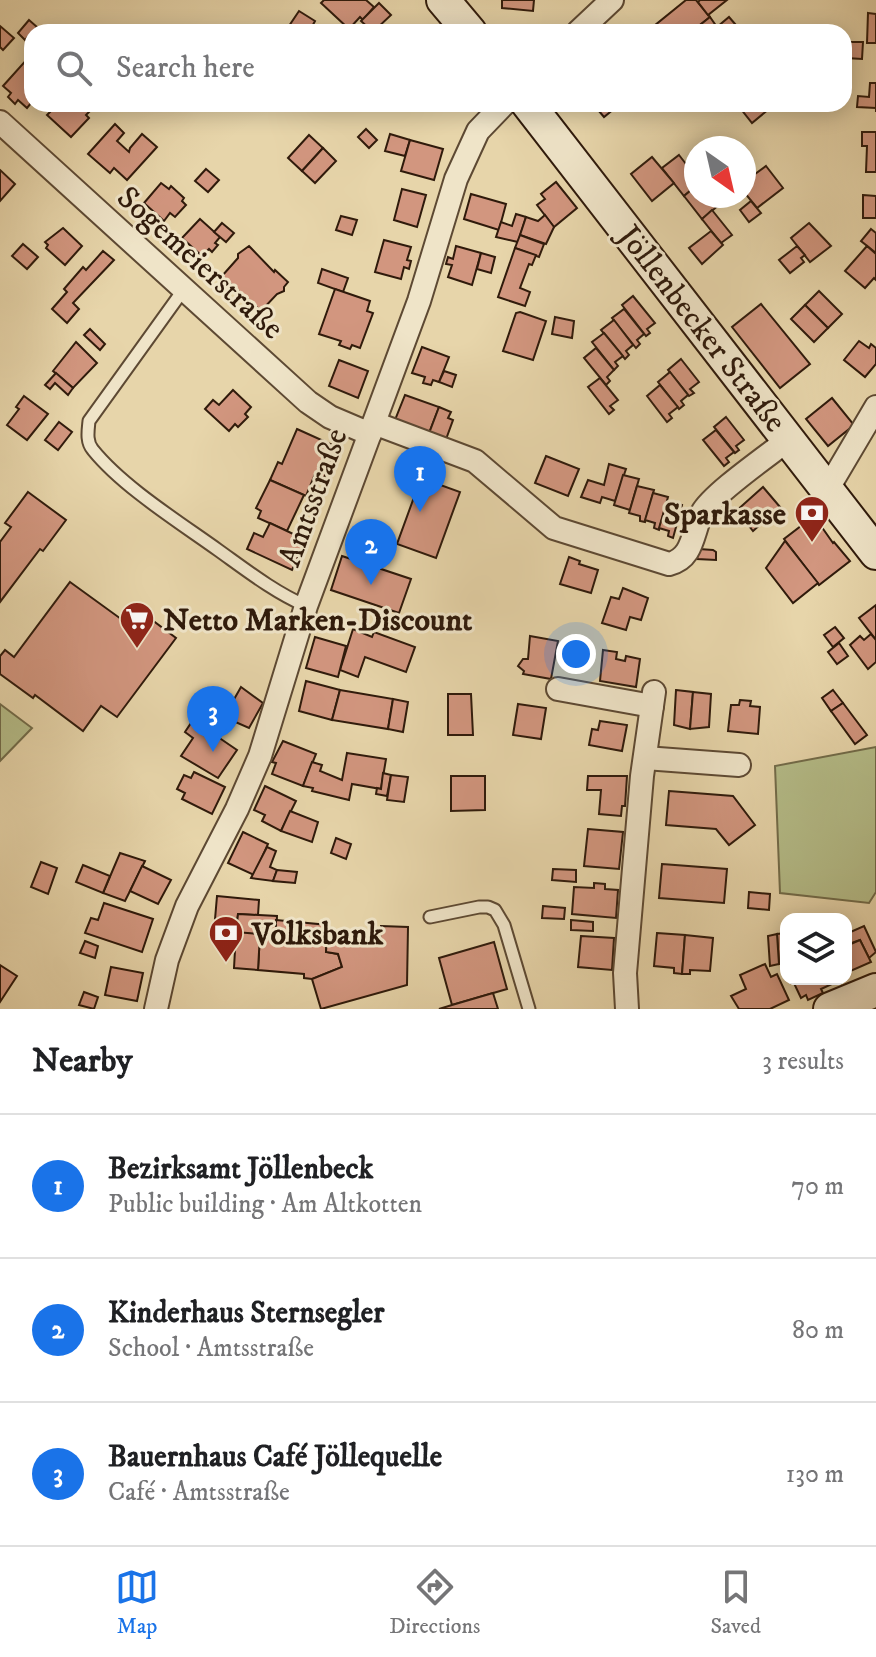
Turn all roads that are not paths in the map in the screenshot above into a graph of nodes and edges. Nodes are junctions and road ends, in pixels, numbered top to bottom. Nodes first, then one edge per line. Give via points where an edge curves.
1 (443, 0) edge
2 (612, 0) edge
3 (463, 24) edge
4 (586, 24) edge
5 (496, 112) edge
6 (534, 112) edge
7 (0, 122) edge
8 (184, 289) junction
9 (876, 407) edge
10 (372, 429) junction
11 (789, 439) junction
12 (827, 490) junction
13 (876, 553) edge
14 (306, 606) junction
15 (558, 689) dead end
16 (645, 758) junction
17 (739, 765) dead end
18 (430, 917) dead end
19 (876, 990) edge
20 (156, 1009) edge
21 (529, 1009) edge
22 (627, 1009) edge
23 (830, 1009) edge

1 - 3 main road
2 - 4 street
5 - 10 street, Amtsstraße via 478,131 456,179
6 - 11 main road, Jöllenbecker Straße
7 - 8 street, Sogemeierstraße
8 - 10 street, Sogemeierstraße via 319,411
8 - 14 lane via 89,421 90,448 141,494
9 - 12 street
10 - 11 street, Sogemeierstraße via 475,461 554,528 669,564 686,553 711,502
10 - 14 street, Amtsstraße
11 - 12 main road, Jöllenbecker Straße
12 - 13 main road, Jöllenbecker Straße
14 - 20 street, Amtsstraße via 260,756 187,906
15 - 16 street via 653,699
16 - 17 street
16 - 22 street via 625,973
18 - 21 lane via 479,907 495,910
19 - 23 main road

